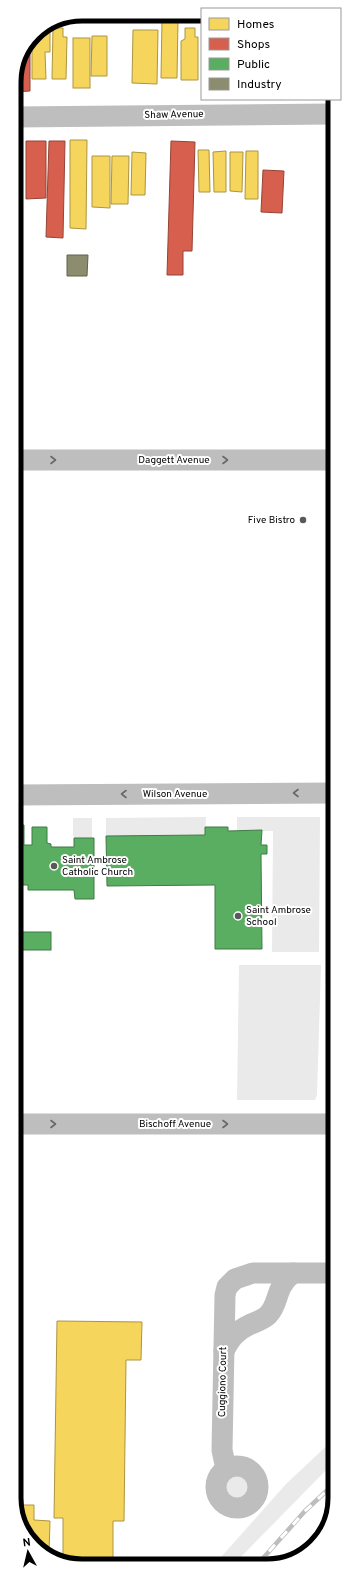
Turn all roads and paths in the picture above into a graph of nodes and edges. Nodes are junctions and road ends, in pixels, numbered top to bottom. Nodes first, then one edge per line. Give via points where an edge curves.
1 (328, 114) edge
2 (21, 116) edge
3 (21, 460) edge
4 (328, 460) edge
5 (328, 793) edge
6 (21, 795) edge
7 (21, 1124) edge
8 (328, 1124) edge
9 (293, 1273) junction
10 (328, 1274) edge
11 (224, 1351) junction
12 (226, 1468) dead end

1 - 2 street, Shaw Avenue
3 -> 4 street, Daggett Avenue
5 -> 6 street, Wilson Avenue
7 -> 8 street, Bischoff Avenue
9 - 10 street
9 - 11 street via 285,1279 268,1315 238,1331 230,1338
9 - 11 street, Cuggiono Court via 253,1273 236,1279 227,1287
11 - 12 street, Cuggiono Court via 222,1450

